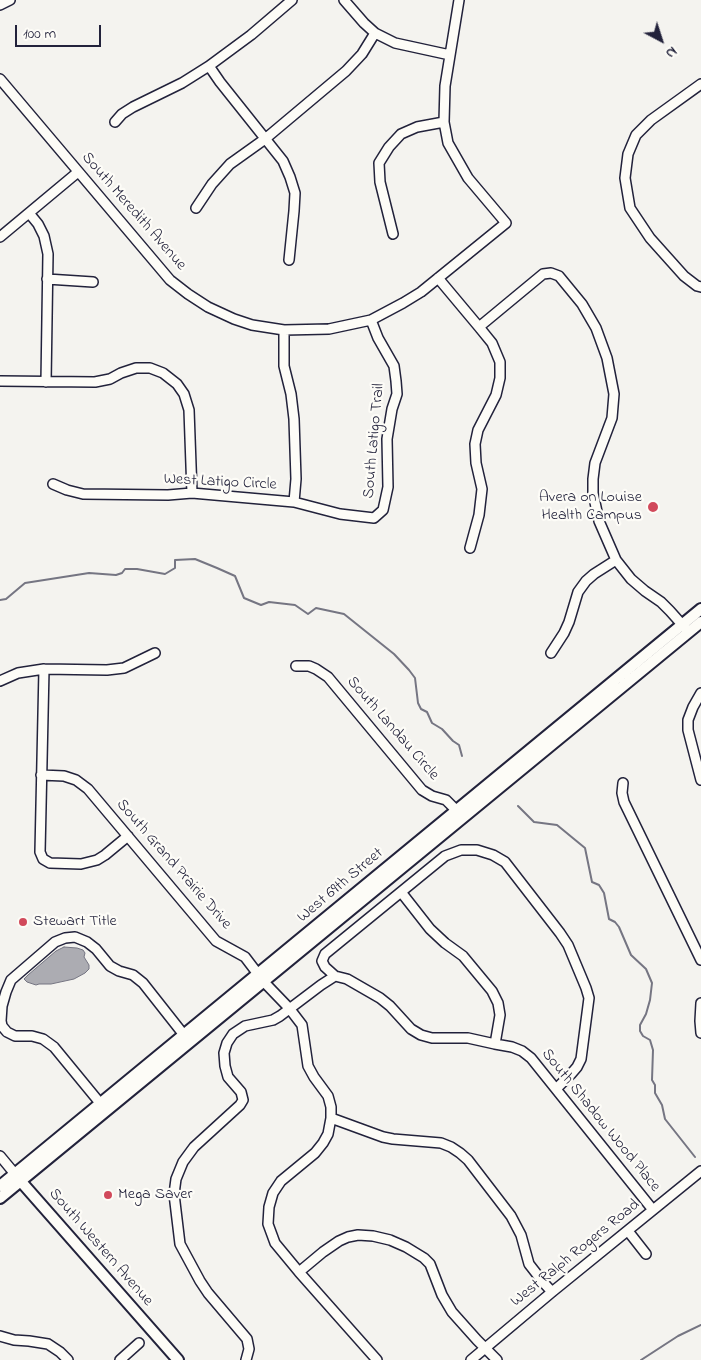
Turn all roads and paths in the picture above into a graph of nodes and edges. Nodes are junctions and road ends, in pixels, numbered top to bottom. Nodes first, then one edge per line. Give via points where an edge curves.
1 (10, 0) edge
2 (292, 0) edge
3 (344, 0) edge
4 (459, 0) edge
5 (0, 5) edge
6 (375, 33) junction
7 (450, 55) junction
8 (209, 66) junction
9 (0, 79) edge
10 (701, 84) edge
11 (115, 122) dead end
12 (444, 122) junction
13 (265, 139) junction
14 (78, 172) junction
15 (196, 208) dead end
16 (29, 213) junction
17 (393, 234) dead end
18 (0, 237) edge
19 (289, 260) dead end
20 (438, 278) junction
21 (47, 279) junction
22 (93, 282) dead end
23 (701, 288) edge
24 (370, 320) junction
25 (479, 327) junction
26 (284, 330) junction
27 (0, 381) edge
28 (46, 382) junction
29 (53, 484) dead end
30 (192, 493) junction
31 (294, 502) junction
32 (383, 510) joint
33 (470, 548) dead end
34 (616, 560) junction
35 (701, 609) edge
36 (701, 622) edge
37 (686, 628) junction
38 (155, 653) dead end
39 (551, 653) dead end
40 (296, 666) dead end
41 (44, 669) junction
42 (0, 681) edge
43 (701, 693) edge
44 (41, 775) junction
45 (701, 780) edge
46 (623, 783) dead end
47 (460, 814) junction
48 (128, 836) junction
49 (401, 892) junction
50 (701, 960) edge
51 (335, 976) junction
52 (261, 978) junction
53 (701, 1003) edge
54 (290, 1008) junction
55 (701, 1033) edge
56 (188, 1038) junction
57 (495, 1044) junction
58 (556, 1089) junction
59 (100, 1103) junction
60 (331, 1118) junction
61 (0, 1156) edge
62 (701, 1171) edge
63 (18, 1177) junction
64 (0, 1186) edge
65 (0, 1198) edge
66 (653, 1210) junction
67 (628, 1231) junction
68 (646, 1254) dead end
69 (299, 1272) junction
70 (552, 1292) junction
71 (0, 1336) edge
72 (139, 1343) dead end
73 (485, 1348) junction
74 (68, 1360) edge
75 (120, 1360) edge
76 (178, 1360) edge
77 (246, 1360) edge
78 (378, 1360) edge
79 (471, 1360) edge
80 (498, 1360) edge

1 - 5 street
2 - 8 street
3 - 6 street
4 - 7 street
6 - 7 street via 395,43
6 - 13 street via 346,71
7 - 12 street
8 - 11 street via 133,107
8 - 13 street
9 - 14 street, South Meredith Avenue
10 - 23 street via 651,120 636,135 628,154 625,178 630,208 650,238 684,276
12 - 17 street via 401,134 389,146 380,163 380,182
12 - 20 street, South Meredith Avenue via 448,143 468,178 506,223
13 - 15 street via 230,164
13 - 19 street via 283,160 295,193
14 - 16 street
14 - 26 street, South Meredith Avenue via 170,280 188,294 234,319
16 - 18 street
16 - 21 street via 44,236 48,254
20 - 24 street, South Meredith Avenue
20 - 25 street
21 - 22 street
21 - 28 street
24 - 26 street, South Meredith Avenue via 329,329
24 - 32 street, South Latigo Trail via 394,366 397,394 387,438 388,487
25 - 33 street via 492,343 500,362 500,378 475,444 482,489
25 - 34 street via 543,274 551,272 559,276 582,304 596,328 607,358 614,394 612,418 595,463 593,493 599,521
26 - 31 street via 284,366 294,419
27 - 28 street
28 - 30 street via 95,382 136,368 150,368 163,373 184,394 188,410
29 - 30 street, West Latigo Circle via 83,494
30 - 31 street, West Latigo Circle
31 - 32 street, West Latigo Circle via 340,514 374,518
34 - 37 street via 631,579 662,602
34 - 39 street via 594,574 578,592 569,622
35 - 37 main road, West 69th Street
36 - 37 main road, West 69th Street
37 - 47 main road, West 69th Street
38 - 41 street via 124,668
40 - 47 street, South Landau Circle via 309,666 328,677 422,790 446,800
41 - 42 street via 18,673
41 - 44 street
43 - 45 street via 688,720
44 - 48 street, South Grand Prairie Drive via 76,780 88,789
44 - 48 street via 40,852 43,859 50,863 81,864 97,860
46 - 50 street via 624,802
47 - 52 main road, West 69th Street
48 - 52 street, South Grand Prairie Drive via 216,941 244,957
49 - 51 street via 325,954 324,967
49 - 57 street via 430,929 463,956 492,991 500,1015
49 - 58 street via 445,856 461,850 477,850 505,862 560,933 589,998 581,1059 577,1068
51 - 54 street
51 - 57 street, South Shadow Wood Place via 347,978 380,998 421,1035 468,1038
52 - 54 street, South Grand Prairie Drive
52 - 56 main road, West 69th Street
53 - 55 street
54 - 60 street, South Grand Prairie Drive via 302,1025 308,1066 328,1096
54 - 77 street via 273,1020 245,1026 227,1042 224,1053 228,1077 241,1092 243,1100 194,1147 183,1162 174,1194 180,1244 200,1282 247,1339
56 - 59 main road, West 69th Street
56 - 59 street via 133,975 110,966 87,942 75,937 55,942 11,980 2,1006 2,1026 15,1036 43,1039 54,1047
56 - 63 main road, West 69th Street
57 - 58 street, South Shadow Wood Place via 522,1051
58 - 66 street, South Shadow Wood Place
59 - 63 main road, West 69th Street
60 - 69 street, South Grand Prairie Drive via 323,1143 281,1181 269,1207 268,1224 275,1242
60 - 70 street via 394,1140 441,1143 460,1153 511,1216 521,1235 529,1264
61 - 63 street, South Western Avenue
62 - 66 street, West Ralph Rogers Road
63 - 64 main road, West 69th Street
63 - 65 main road, West 69th Street
63 - 76 main road, South Western Avenue
66 - 67 street, West Ralph Rogers Road
67 - 68 street
67 - 70 street, West Ralph Rogers Road
69 - 73 street via 348,1237 373,1236 390,1240 430,1264 446,1303
69 - 78 street, South Grand Prairie Drive
70 - 73 street, West Ralph Rogers Road
71 - 74 street via 48,1344
72 - 75 street
73 - 79 street, West Ralph Rogers Road
73 - 80 street

